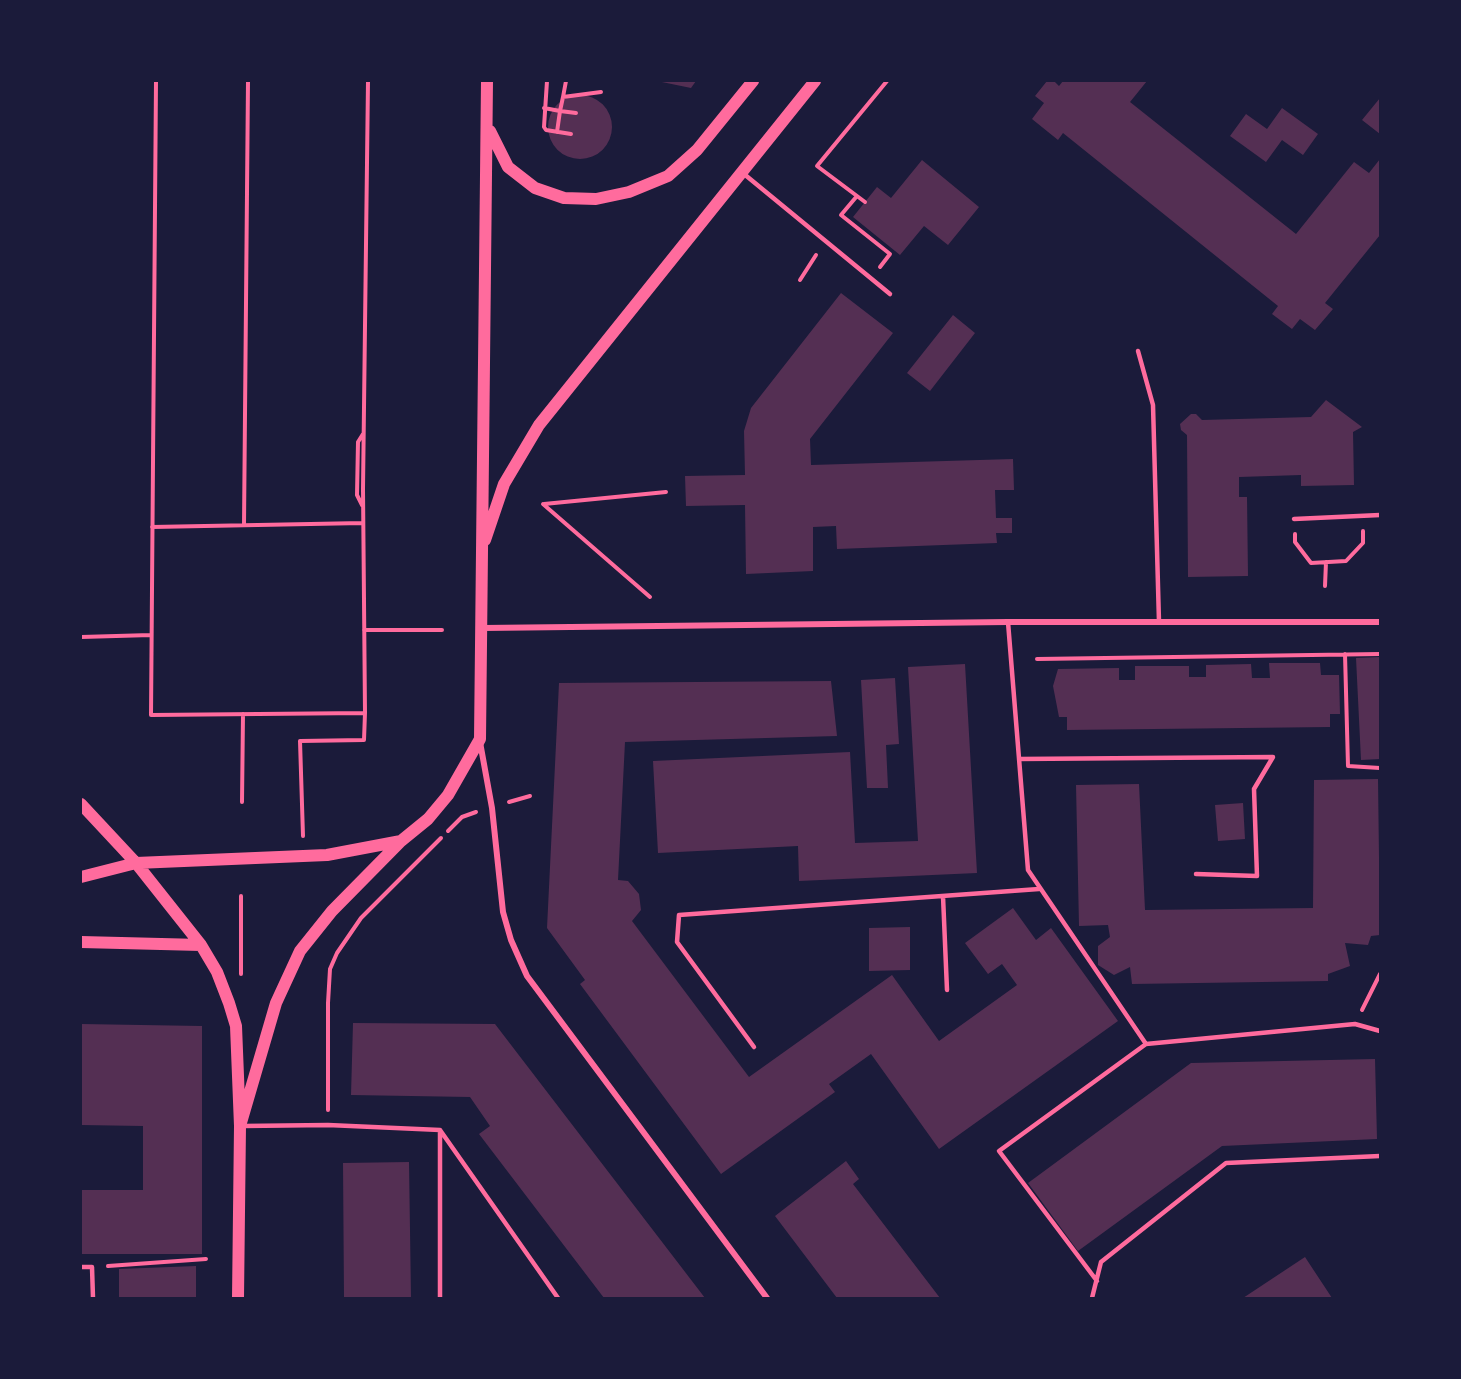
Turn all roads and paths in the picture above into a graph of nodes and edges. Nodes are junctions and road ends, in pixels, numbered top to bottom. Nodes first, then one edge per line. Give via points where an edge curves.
1 (156, 81) edge
2 (248, 81) edge
3 (368, 81) edge
4 (488, 81) edge
5 (547, 81) edge
6 (566, 81) edge
7 (753, 81) edge
8 (815, 81) edge
9 (887, 81) edge
10 (601, 92) dead end
11 (563, 97) junction
12 (544, 108) junction
13 (560, 111) junction
14 (576, 113) dead end
15 (488, 127) junction
16 (557, 132) junction
17 (571, 134) dead end
18 (741, 172) junction
19 (857, 196) junction
20 (865, 202) dead end
21 (841, 215) junction
22 (836, 221) dead end
23 (809, 268) dead end
24 (871, 278) junction
25 (800, 280) dead end
26 (890, 294) dead end
27 (1138, 351) dead end
28 (364, 433) junction
29 (666, 492) dead end
30 (363, 507) junction
31 (1380, 515) edge
32 (1364, 516) junction
33 (1294, 519) joint
34 (363, 523) junction
35 (244, 525) junction
36 (152, 526) junction
37 (482, 549) junction
38 (1326, 562) junction
39 (1325, 586) dead end
40 (650, 597) dead end
41 (1008, 622) junction
42 (1159, 622) junction
43 (1380, 622) edge
44 (483, 628) junction
45 (364, 630) junction
46 (442, 630) dead end
47 (151, 635) junction
48 (81, 637) edge
49 (1345, 654) junction
50 (1380, 654) edge
51 (1037, 659) dead end
52 (365, 712) junction
53 (243, 714) junction
54 (480, 739) junction
55 (1019, 759) junction
56 (1380, 768) edge
57 (530, 796) dead end
58 (242, 802) dead end
59 (81, 804) edge
60 (492, 808) junction
61 (303, 836) dead end
62 (401, 841) junction
63 (136, 863) junction
64 (1196, 874) dead end
65 (81, 877) edge
66 (1039, 889) junction
67 (943, 896) junction
68 (241, 897) dead end
69 (81, 942) edge
70 (201, 945) junction
71 (1380, 974) edge
72 (241, 980) dead end
73 (947, 990) dead end
74 (1355, 1024) junction
75 (1380, 1031) edge
76 (1146, 1044) junction
77 (754, 1047) dead end
78 (328, 1125) junction
79 (240, 1126) junction
80 (440, 1130) junction
81 (1380, 1156) edge
82 (206, 1259) dead end
83 (81, 1267) edge
84 (92, 1267) junction
85 (1097, 1281) junction
86 (93, 1298) edge
87 (238, 1298) edge
88 (440, 1298) edge
89 (558, 1298) edge
90 (766, 1298) edge
91 (1092, 1298) edge

1 - 36 path
2 - 35 path
3 - 28 path
4 - 15 main road
5 - 12 path
6 - 11 path
7 - 15 main road via 697,150 668,176 630,192 596,199 564,198 535,189 508,167
8 - 18 main road
9 - 19 path via 817,166
10 - 11 path
11 - 13 path
12 - 13 path
12 - 16 path via 544,127
13 - 14 path
13 - 16 path
15 - 37 main road
16 - 17 path
18 - 24 lane
18 - 37 main road via 539,425 504,484
19 - 20 path
19 - 21 path
21 - 22 path
21 - 24 path via 890,254
23 - 25 path
24 - 26 lane
27 - 42 lane via 1153,405
28 - 30 path
28 - 30 path via 358,442 357,495
29 - 40 path via 543,504
30 - 34 path
31 - 32 lane
32 - 33 lane
32 - 38 path via 1363,543 1346,561
33 - 38 path via 1295,542 1311,563
34 - 35 path
34 - 45 path
35 - 36 path
36 - 47 path
37 - 44 main road
38 - 39 path
41 - 42 street
41 - 44 street
41 - 55 lane
42 - 43 street
44 - 54 main road
45 - 46 path
45 - 52 path
47 - 48 path
47 - 53 path via 151,715
49 - 50 path
49 - 51 path
49 - 56 path via 1348,766
52 - 53 path
52 - 61 path via 364,740 300,741
53 - 58 path
54 - 60 street
54 - 62 main road via 448,795 428,819
55 - 64 lane via 1273,757 1254,789 1257,876
55 - 66 lane via 1028,870
57 - 60 path
59 - 63 main road
60 - 78 path via 462,817 361,918 336,952 330,969 328,1003
60 - 90 street via 503,912 527,976
62 - 63 main road via 327,855
62 - 79 main road via 332,911 300,951 276,1003
63 - 65 main road
63 - 70 main road
66 - 67 lane
66 - 76 lane
67 - 73 lane
67 - 77 lane via 679,915 677,942
68 - 72 path
69 - 70 main road
70 - 79 main road via 217,972 236,1026
71 - 74 path
74 - 75 lane
74 - 76 lane
76 - 85 lane via 999,1150
78 - 79 lane
78 - 80 lane
79 - 87 main road
80 - 88 lane
80 - 89 lane
81 - 85 lane via 1226,1163 1101,1262
82 - 84 path
83 - 84 lane
84 - 86 lane
85 - 91 lane

